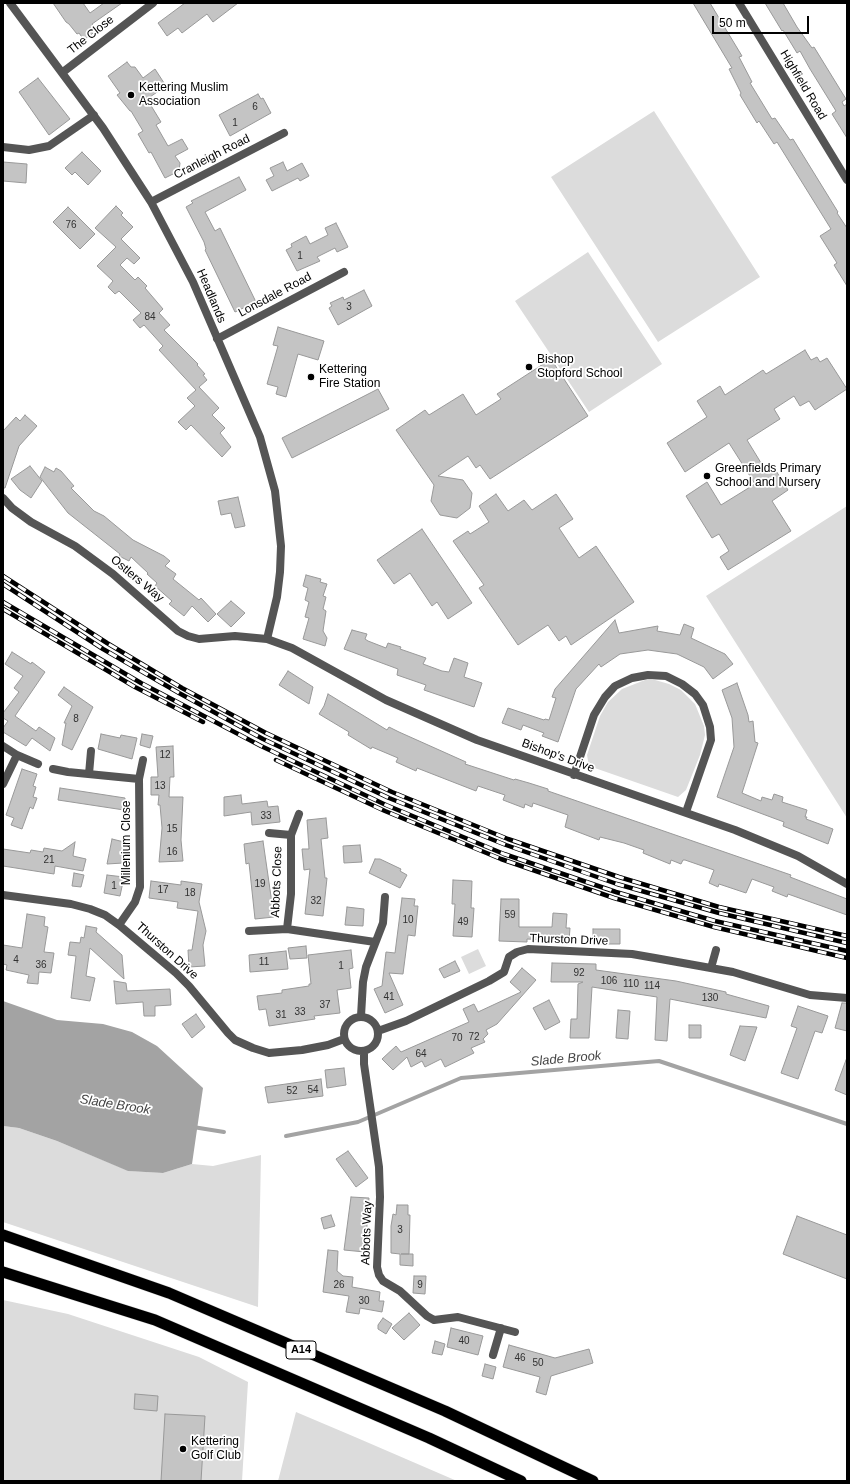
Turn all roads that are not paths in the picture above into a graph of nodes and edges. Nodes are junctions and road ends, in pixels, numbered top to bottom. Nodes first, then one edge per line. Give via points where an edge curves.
1 (10, 3) edge
2 (153, 3) edge
3 (739, 3) edge
4 (63, 72) junction
5 (94, 115) junction
6 (284, 133) dead end
7 (3, 147) edge
8 (847, 180) edge
9 (151, 202) junction
10 (344, 272) dead end
11 (217, 339) junction
12 (3, 498) edge
13 (267, 639) junction
14 (3, 746) edge
15 (91, 751) dead end
16 (17, 755) junction
17 (143, 760) dead end
18 (38, 764) dead end
19 (52, 769) dead end
20 (89, 774) junction
21 (574, 775) junction
22 (139, 779) junction
23 (3, 784) edge
24 (686, 812) junction
25 (299, 814) dead end
26 (269, 833) dead end
27 (291, 835) junction
28 (847, 884) edge
29 (3, 895) edge
30 (385, 897) dead end
31 (119, 925) junction
32 (287, 929) junction
33 (249, 931) dead end
34 (375, 942) junction
35 (716, 950) dead end
36 (711, 968) junction
37 (847, 998) edge
38 (361, 1016) junction
39 (378, 1031) junction
40 (344, 1039) junction
41 (364, 1051) junction
42 (3, 1235) edge
43 (3, 1272) edge
44 (501, 1328) junction
45 (515, 1332) dead end
46 (493, 1355) dead end
47 (521, 1481) edge
48 (593, 1481) edge

1 - 4 street, Headlands
2 - 4 street, The Close
3 - 8 street, Highfield Road
4 - 5 street, Headlands
5 - 7 street via 49,146 29,150
5 - 9 street, Headlands
6 - 9 street, Cranleigh Road
9 - 11 street, Headlands via 193,282
10 - 11 street, Lonsdale Road
11 - 13 street, Headlands via 260,438 275,491 281,546 280,572
12 - 13 street, Ostlers Way via 31,522 75,546 113,574 178,631 199,638 235,636
13 - 21 street, Bishop's Drive via 292,648 386,700 463,734
14 - 16 street
15 - 20 street
16 - 18 street
16 - 23 street
17 - 22 street, Millenium Close
19 - 20 street
20 - 22 street
21 - 24 street, Bishop's Drive
21 - 24 street via 594,714 604,697 615,686 632,678 648,675 666,676 694,694 703,705 710,727 711,740
22 - 31 street, Millenium Close via 140,887 135,902
24 - 28 street, Bishop's Drive via 791,853
25 - 27 street, Abbots Close
26 - 27 street, Abbots Close
27 - 32 street, Abbots Close via 291,894
29 - 31 street, Thurston Drive via 90,908
30 - 34 street via 383,923
31 - 40 street, Thurston Drive via 190,986 235,1040 269,1053 328,1045
32 - 33 street, Abbots Close
32 - 34 street, Abbots Close
34 - 38 street via 363,982
35 - 36 street
36 - 37 street, Thurston Drive via 810,995
36 - 39 street, Thurston Drive via 632,954 528,949 509,957 504,972 489,982 406,1021
38 - 39 street via 372,1020
38 - 40 street via 347,1023 343,1033
39 - 41 street via 374,1045
40 - 41 street via 350,1048
41 - 44 street, Abbots Way via 379,1167 379,1275 383,1281 400,1291 434,1320 458,1317
42 - 48 highway, A14 via 169,1293 445,1411
43 - 47 highway, A14 via 155,1320 429,1438
44 - 45 street, Abbots Way
44 - 46 street

